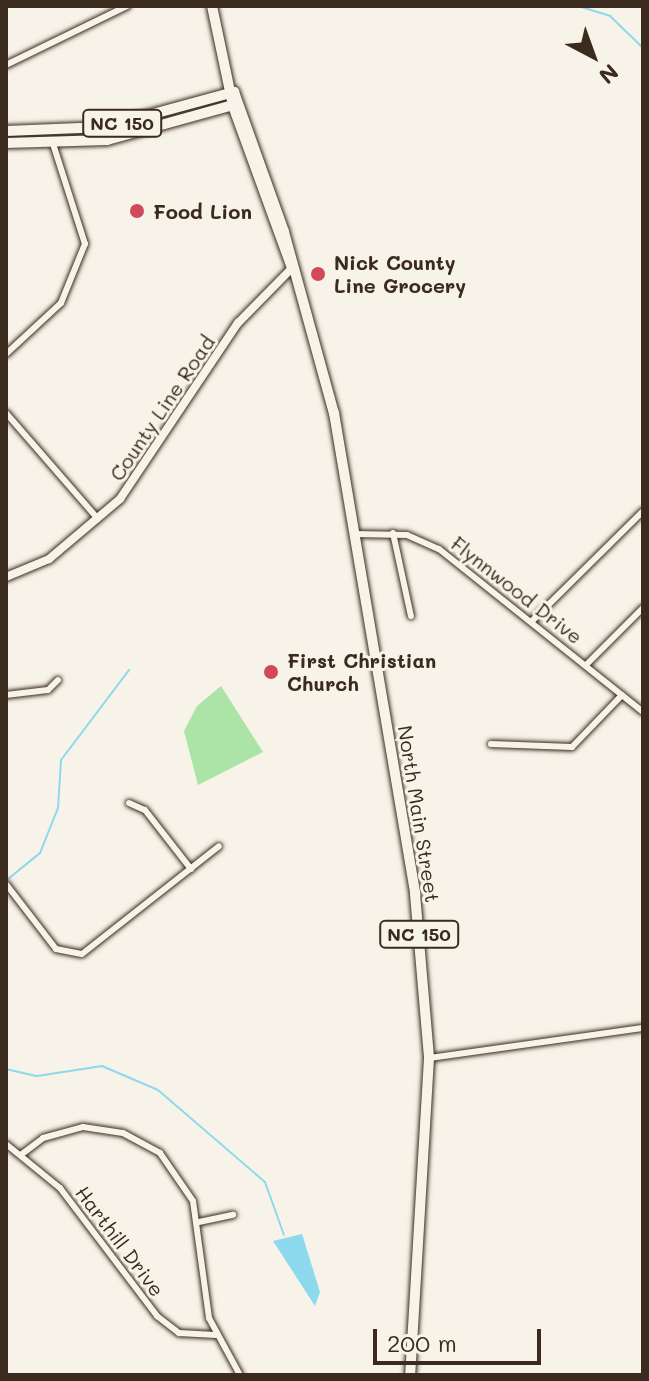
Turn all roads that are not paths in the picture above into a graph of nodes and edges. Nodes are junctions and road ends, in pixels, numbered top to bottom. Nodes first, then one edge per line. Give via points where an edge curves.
1 (127, 6) edge
2 (212, 6) edge
3 (6, 65) edge
4 (234, 92) junction
5 (238, 104) junction
6 (6, 131) edge
7 (6, 143) edge
8 (53, 144) junction
9 (292, 268) junction
10 (6, 354) edge
11 (6, 413) edge
12 (643, 511) edge
13 (99, 520) junction
14 (393, 533) junction
15 (354, 534) junction
16 (6, 577) edge
17 (643, 608) edge
18 (411, 616) dead end
19 (531, 622) junction
20 (586, 665) junction
21 (58, 680) dead end
22 (6, 695) edge
23 (622, 695) junction
24 (643, 712) edge
25 (491, 744) dead end
26 (129, 803) dead end
27 (219, 846) dead end
28 (191, 869) junction
29 (6, 884) edge
30 (643, 1028) edge
31 (429, 1058) junction
32 (6, 1144) edge
33 (22, 1154) junction
34 (233, 1215) dead end
35 (199, 1222) junction
36 (216, 1335) junction
37 (240, 1375) edge
38 (410, 1375) edge

1 - 3 street
2 - 4 main road, North Main Street
4 - 5 main road, North Main Street / NC 150
4 - 6 main road, NC 150 via 105,127
5 - 8 main road, NC 150 via 133,135
5 - 9 main road, North Main Street / NC 150
7 - 8 main road, NC 150
8 - 10 street via 85,232 81,257 61,303
9 - 13 street, County Line Road via 238,323 138,475
9 - 15 main road, North Main Street / NC 150 via 331,399
11 - 13 street
12 - 19 street
13 - 16 street, County Line Road via 49,559
14 - 15 street, Flynnwood Drive
14 - 18 street via 395,567
14 - 19 street, Flynnwood Drive via 439,549
15 - 31 main road, North Main Street / NC 150 via 415,894
17 - 20 street
19 - 20 street, Flynnwood Drive
20 - 23 street, Flynnwood Drive
21 - 22 street via 48,690
23 - 24 street, Flynnwood Drive
23 - 25 street via 572,747
26 - 28 street via 145,810
27 - 28 street
28 - 29 street via 82,954 56,949
30 - 31 street
31 - 38 main road, North Main Street / NC 150
32 - 33 street, Harthill Drive
33 - 35 street via 68,1130 123,1133 172,1166
33 - 36 street, Harthill Drive via 60,1188 157,1316 179,1333
34 - 35 street
35 - 36 street via 204,1298
36 - 37 street

